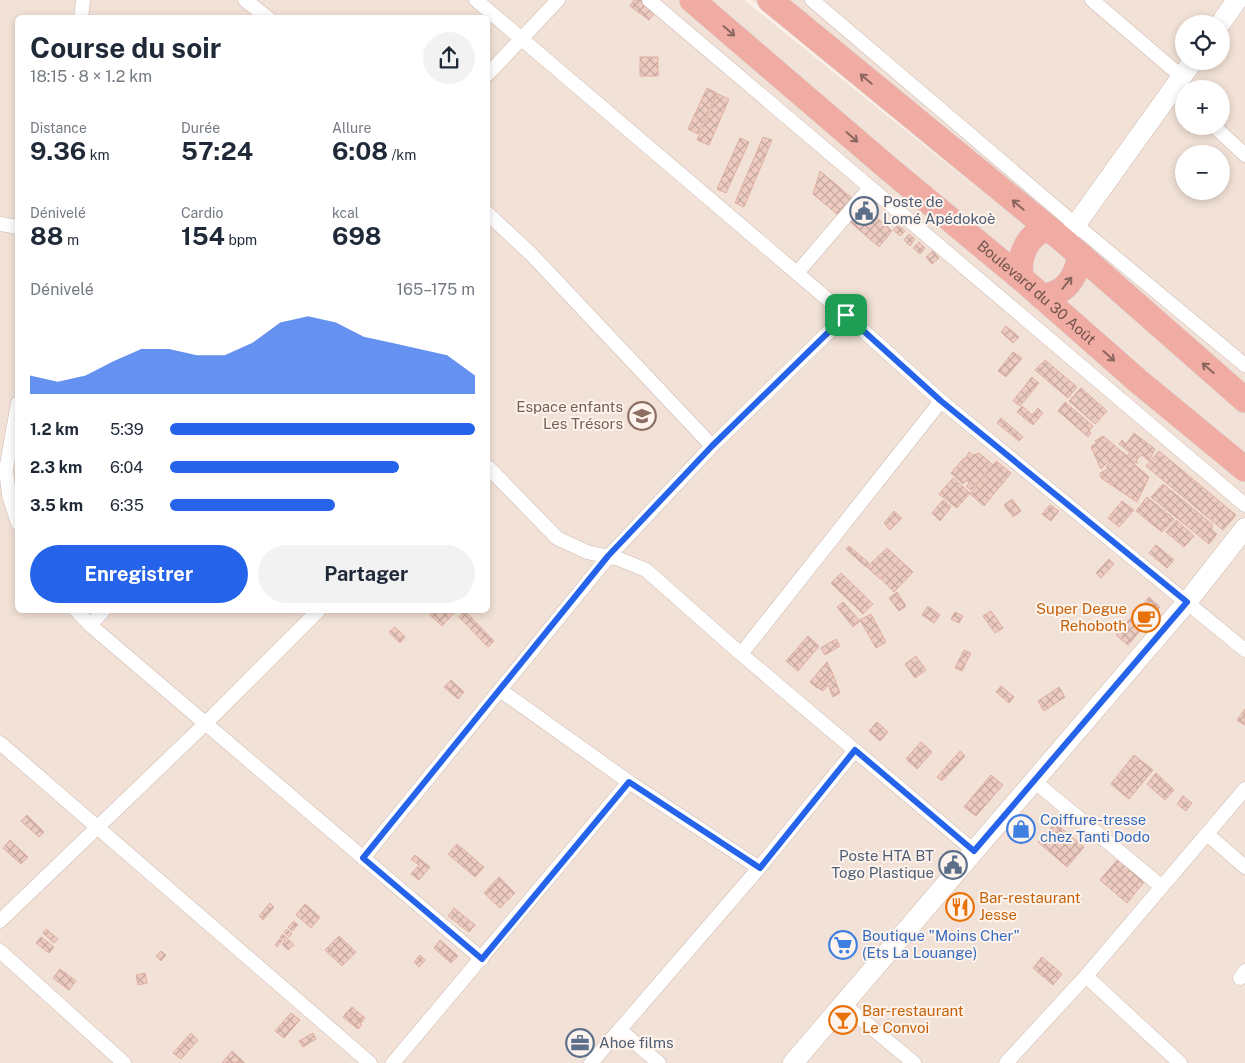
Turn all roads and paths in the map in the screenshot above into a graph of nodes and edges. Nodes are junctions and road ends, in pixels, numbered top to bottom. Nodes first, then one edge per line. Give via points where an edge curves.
1 (83, 0) edge
2 (245, 0) edge
3 (476, 0) edge
4 (558, 0) edge
5 (649, 0) edge
6 (692, 0) edge
7 (770, 0) edge
8 (812, 0) edge
9 (1092, 0) edge
10 (1237, 0) edge
11 (81, 15) edge
12 (264, 15) edge
13 (1226, 15) edge
14 (521, 38) junction
15 (490, 72) edge
16 (1182, 80) edge
17 (1175, 92) edge
18 (1224, 135) edge
19 (1245, 155) edge
20 (870, 189) junction
21 (490, 216) edge
22 (0, 224) edge
23 (15, 226) edge
24 (1067, 238) junction
25 (796, 273) junction
26 (1022, 279) junction
27 (1041, 296) junction
28 (846, 315) junction
29 (1245, 365) edge
30 (1245, 400) edge
31 (941, 401) junction
32 (15, 420) edge
33 (712, 446) junction
34 (490, 469) edge
35 (1245, 469) edge
36 (1245, 505) edge
37 (15, 514) edge
38 (1245, 528) edge
39 (608, 556) junction
40 (1187, 602) junction
41 (79, 613) edge
42 (101, 613) edge
43 (316, 613) edge
44 (90, 625) junction
45 (1245, 650) edge
46 (741, 654) junction
47 (500, 690) junction
48 (206, 723) junction
49 (0, 742) edge
50 (855, 750) junction
51 (1034, 781) junction
52 (629, 782) junction
53 (1245, 789) edge
54 (98, 828) junction
55 (1207, 834) junction
56 (974, 851) junction
57 (363, 858) junction
58 (1245, 867) edge
59 (760, 868) junction
60 (1162, 887) junction
61 (0, 921) edge
62 (0, 951) edge
63 (482, 959) junction
64 (1086, 976) junction
65 (843, 1004) junction
66 (620, 1030) junction
67 (124, 1063) edge
68 (370, 1063) edge
69 (393, 1063) edge
70 (591, 1063) edge
71 (659, 1063) edge
72 (792, 1063) edge
73 (914, 1063) edge
74 (1006, 1063) edge
75 (1180, 1063) edge

1 - 11 street
2 - 12 street
3 - 14 street
4 - 14 street
5 - 20 street
6 -> 26 highway, Boulevard du 30 Août
24 -> 7 highway
8 - 24 street
9 - 16 street
10 - 13 street
14 - 15 street
14 - 25 street
17 - 24 street
18 - 19 street
20 - 25 street
20 - 36 street
21 - 33 street via 531,254
22 - 23 street
24 - 26 highway via 1039,231 1024,250 1020,263
27 -> 24 highway via 1058,294 1078,267
24 - 29 street
30 -> 24 highway
25 - 28 street
26 - 27 highway, Boulevard du 30 Août
27 -> 35 highway, Boulevard du 30 Août
28 - 31 street
28 - 33 street
31 - 40 street
31 - 46 street
32 - 37 street via 6,470
33 - 39 street
34 - 39 street via 556,538 587,552
38 - 40 street
39 - 46 street via 646,570
39 - 47 street
40 - 45 street
40 - 51 street
41 - 44 street
42 - 44 street
43 - 48 street
44 - 48 street
46 - 50 street
47 - 52 street
47 - 57 street
48 - 54 street
48 - 57 street
49 - 54 street
50 - 56 street
50 - 59 street
51 - 56 street
51 - 60 street
52 - 59 street
52 - 63 street
53 - 55 street
54 - 61 street
54 - 68 street
55 - 58 street
55 - 60 street
56 - 65 street
57 - 63 street
59 - 66 street
60 - 64 street
62 - 67 street
63 - 69 street
64 - 74 street
64 - 75 street
65 - 72 street
65 - 73 street
66 - 70 street
66 - 71 street

